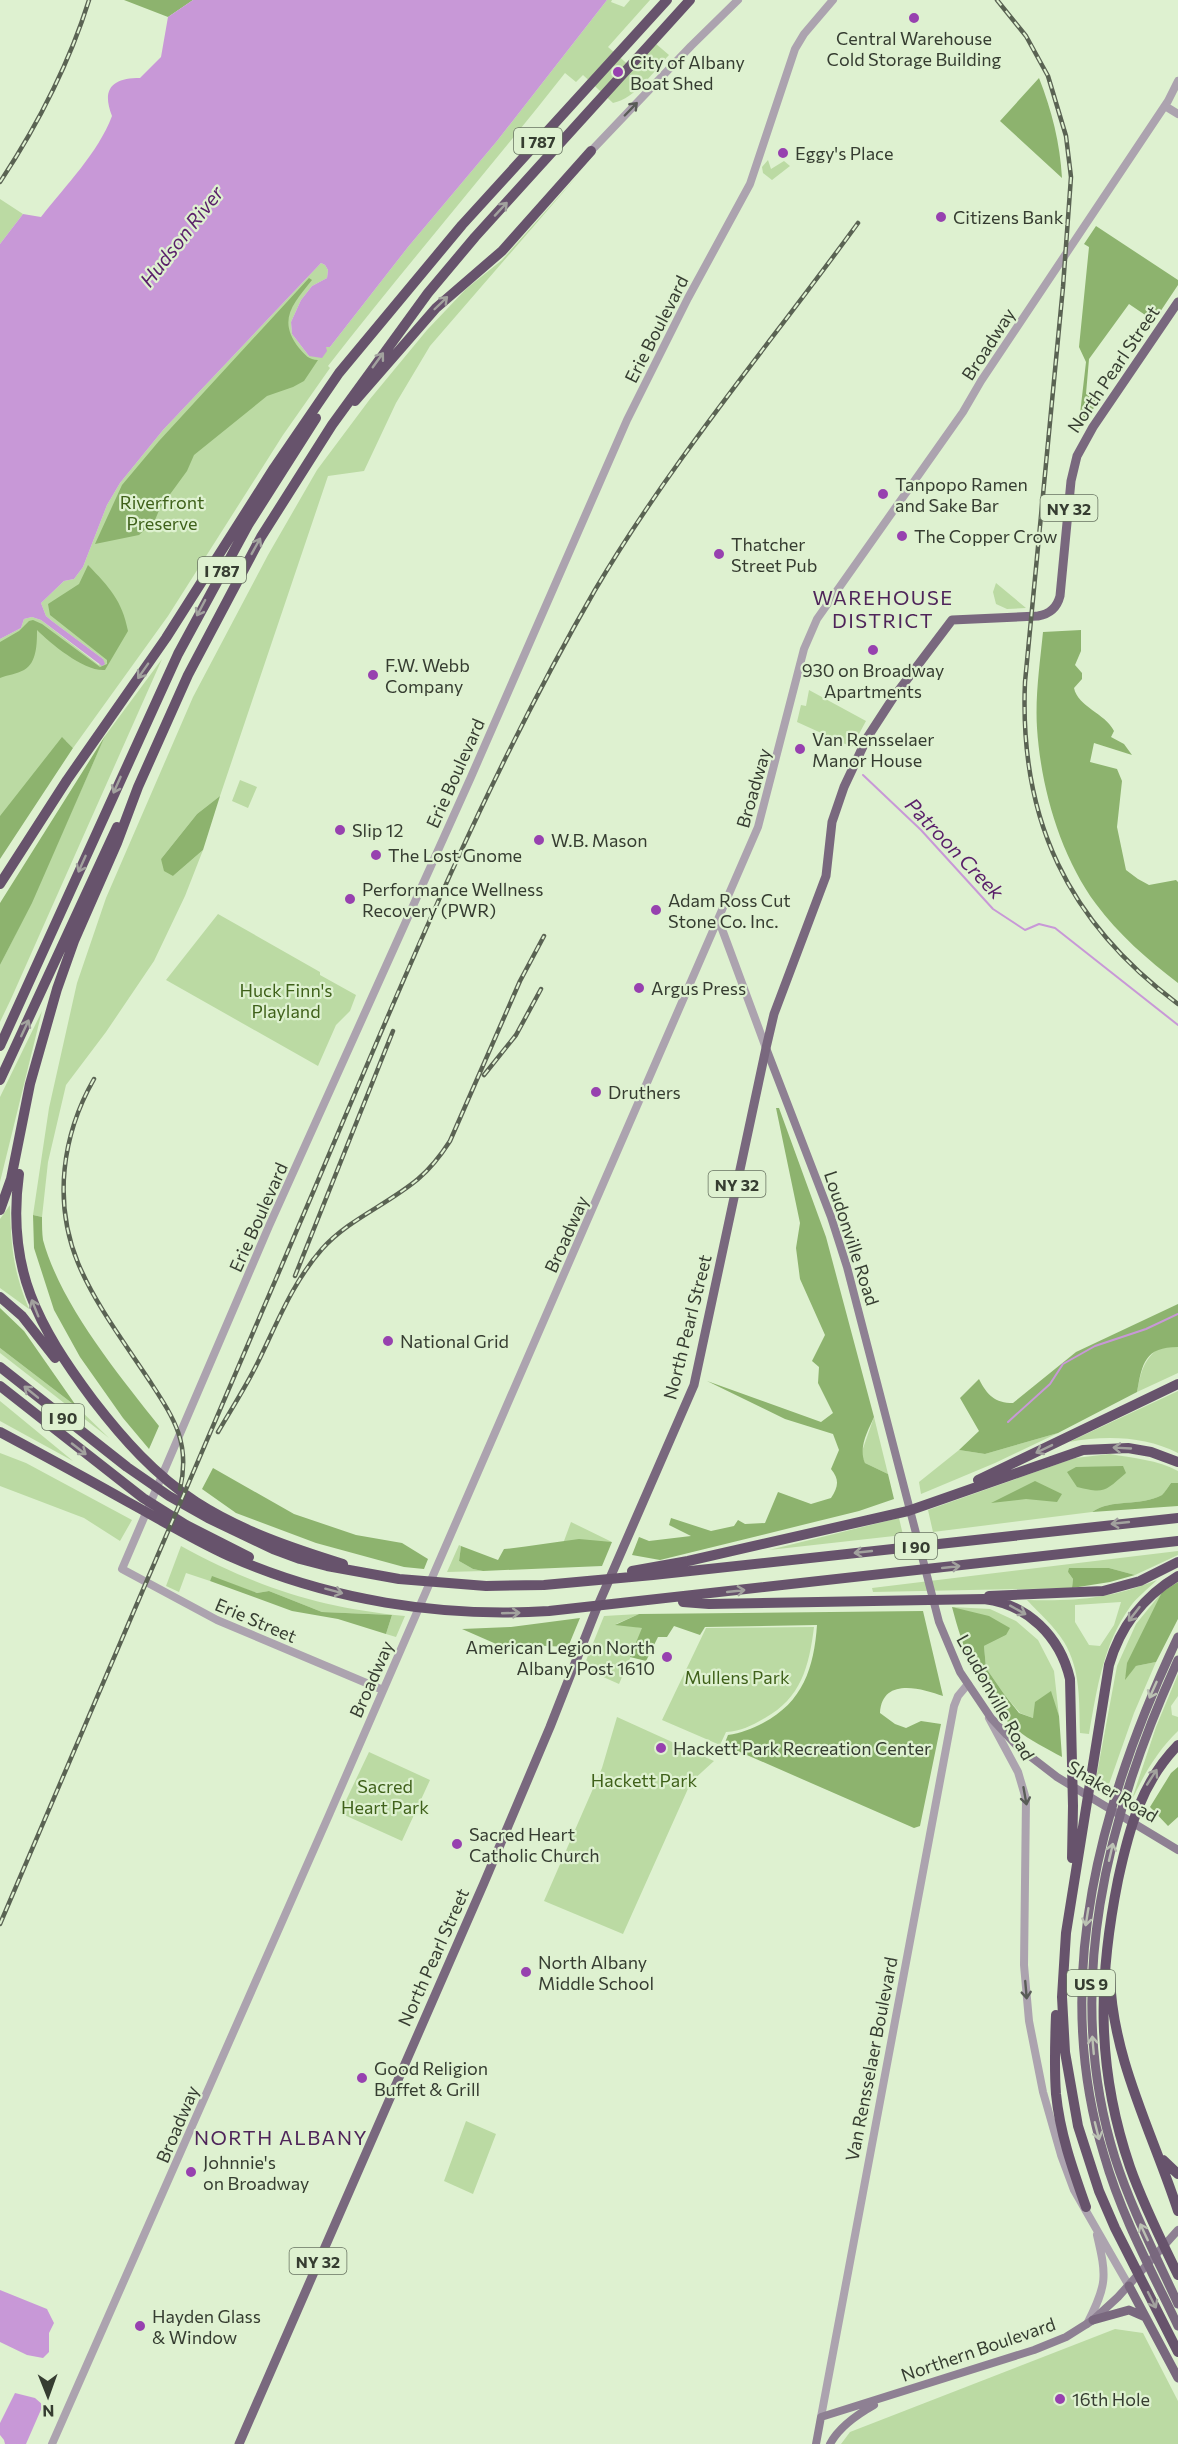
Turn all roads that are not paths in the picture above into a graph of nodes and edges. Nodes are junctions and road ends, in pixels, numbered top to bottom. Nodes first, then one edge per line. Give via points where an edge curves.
1 (668, 0) edge
2 (691, 0) edge
3 (738, 0) edge
4 (834, 0) edge
5 (1178, 81) edge
6 (1165, 106) junction
7 (1178, 114) edge
8 (591, 151) joint
9 (1178, 302) edge
10 (364, 344) junction
11 (332, 425) junction
12 (138, 787) junction
13 (0, 884) edge
14 (719, 921) junction
15 (0, 1046) edge
16 (766, 1048) junction
17 (39, 1052) junction
18 (0, 1080) edge
19 (0, 1209) edge
20 (0, 1297) edge
21 (0, 1367) edge
22 (1178, 1384) edge
23 (0, 1386) edge
24 (88, 1393) junction
25 (0, 1432) edge
26 (0, 1440) edge
27 (53, 1461) junction
28 (1178, 1462) edge
29 (931, 1503) junction
30 (1178, 1518) edge
31 (227, 1524) junction
32 (1178, 1541) edge
33 (218, 1546) junction
34 (1178, 1562) edge
35 (122, 1569) joint
36 (653, 1571) junction
37 (1178, 1576) edge
38 (962, 1599) junction
39 (657, 1600) junction
40 (1178, 1637) edge
41 (1178, 1660) edge
42 (968, 1684) junction
43 (383, 1690) junction
44 (983, 1706) junction
45 (1178, 1744) edge
46 (1178, 1850) edge
47 (1112, 1913) junction
48 (1068, 1915) junction
49 (1063, 1964) junction
50 (1158, 2154) junction
51 (1178, 2174) edge
52 (1086, 2207) junction
53 (1178, 2211) edge
54 (1094, 2225) junction
55 (1177, 2231) edge
56 (1178, 2275) edge
57 (1131, 2284) junction
58 (1178, 2304) edge
59 (1147, 2319) junction
60 (1090, 2322) junction
61 (1178, 2326) edge
62 (1178, 2352) edge
63 (1178, 2378) edge
64 (908, 2390) junction
65 (821, 2417) junction
66 (52, 2444) edge
67 (238, 2444) edge
68 (816, 2444) edge
69 (830, 2444) edge

1 - 10 highway, I 787 via 437,254
11 -> 2 highway, I 787 via 428,293 475,237
8 -> 3 street
4 - 35 street, Erie Boulevard via 795,49 750,184 627,420 269,1226
5 - 6 street, Broadway
6 - 7 street
6 - 14 street, Broadway via 963,412 818,619 804,649 763,815
11 -> 8 highway via 436,308 508,244
9 - 16 main road, North Pearl Street / NY 32 via 1077,456 1056,606 1038,616 952,620 867,738 837,805 826,876 774,1014
10 -> 13 highway via 308,417 188,605 46,810
10 -> 15 highway, I 787 via 263,500 197,615
12 -> 11 highway, I 787 via 227,598
12 - 17 highway via 65,966
18 -> 12 highway, I 787 via 109,841
14 - 16 street, Loudonville Road
14 - 43 street, Broadway
16 - 42 main road, Loudonville Road via 844,1256 939,1622 949,1651
16 - 67 main road, North Pearl Street / NY 32 via 694,1385 484,1883
17 - 19 highway via 11,1179
24 -> 17 highway via 44,1329 28,1292 19,1253 17,1189
20 - 24 highway via 22,1316
31 -> 21 highway, I 90 via 176,1500 127,1467
22 -> 29 highway
23 -> 33 highway, I 90 via 120,1481
24 - 31 highway via 135,1450 178,1489
25 - 27 highway
26 - 27 highway
27 - 33 highway
28 -> 29 highway via 1139,1449 1094,1448
29 - 36 highway
30 -> 36 highway, I 90
31 - 36 highway, I 90 via 399,1579 530,1586
39 -> 32 highway, I 90
33 -> 39 highway, I 90 via 290,1578 388,1603 502,1613
34 - 38 highway via 1140,1581 1103,1591
35 - 43 street, Erie Street via 217,1620
37 -> 48 highway via 1161,1586 1139,1608 1111,1656
38 - 39 highway via 709,1604
38 -> 48 highway via 998,1601 1024,1613 1050,1636 1065,1662 1071,1696 1073,1806
40 -> 61 main road, US 9 via 1138,1728 1108,1821 1088,1915 1081,1991 1087,2080 1103,2155 1125,2213
58 -> 41 main road, US 9 via 1131,2202 1115,2157 1098,2085 1091,2005 1096,1924 1114,1836 1143,1744
42 - 44 main road, Loudonville Road
42 - 65 street, Van Rensselaer Boulevard via 954,1706
43 - 66 street, Broadway
44 - 46 main road, Shaker Road via 1036,1763
44 -> 52 street, Loudonville Road via 1025,1793 1023,1949 1032,2037 1061,2155 1074,2190
47 -> 45 highway via 1137,1808 1151,1779
47 - 50 highway via 1110,1978 1114,2023
47 - 56 highway via 1103,1997 1110,2089 1135,2181
48 - 49 highway
49 - 52 highway via 1056,2001 1056,2096 1067,2151
49 -> 62 highway via 1066,2062 1083,2143 1111,2218
50 - 51 highway
50 - 53 highway
52 - 54 street, Loudonville Road
54 - 57 street, Loudonville Road
54 - 60 street via 1105,2277
55 - 57 main road, Northern Boulevard
57 - 59 main road
57 - 60 main road, Northern Boulevard
59 - 60 main road via 1129,2310
59 - 63 main road
60 - 64 main road, Northern Boulevard via 1034,2350
64 - 65 main road, Northern Boulevard
64 - 69 main road via 864,2410
65 - 68 main road, Van Rensselaer Boulevard

